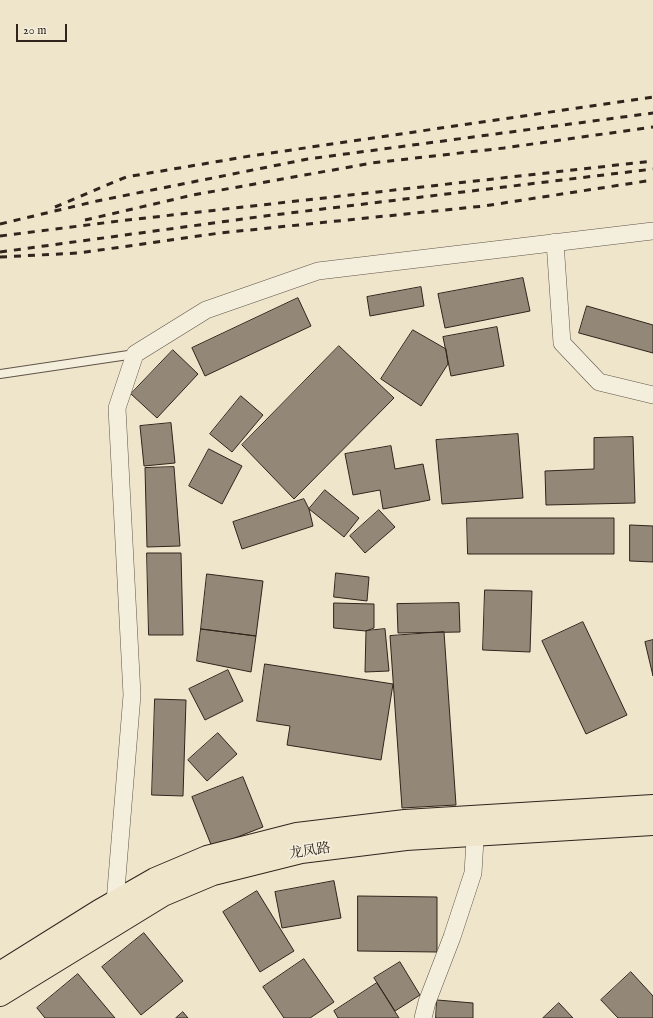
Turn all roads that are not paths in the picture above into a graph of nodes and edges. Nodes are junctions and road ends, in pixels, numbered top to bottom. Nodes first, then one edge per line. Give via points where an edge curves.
1 (653, 231) edge
2 (555, 242) junction
3 (135, 354) junction
4 (0, 374) edge
5 (653, 395) edge
6 (653, 806) edge
7 (653, 824) edge
8 (476, 826) junction
9 (115, 902) junction
10 (109, 927) junction
11 (0, 973) edge
12 (0, 995) edge
13 (423, 1018) edge

1 - 2 street
2 - 3 street via 318,271 206,310
2 - 5 street via 562,343 599,382
3 - 4 lane
3 - 9 street via 117,408 132,695
6 - 8 main road, 龙凤路
7 - 8 main road, 龙凤路
8 - 9 main road, 龙凤路 via 405,821 297,834 207,857 155,879
8 - 10 main road, 龙凤路 via 406,839 294,854 213,874 163,895
8 - 13 street via 473,873
9 - 10 street
9 - 11 main road, 龙凤路
10 - 12 main road, 龙凤路

